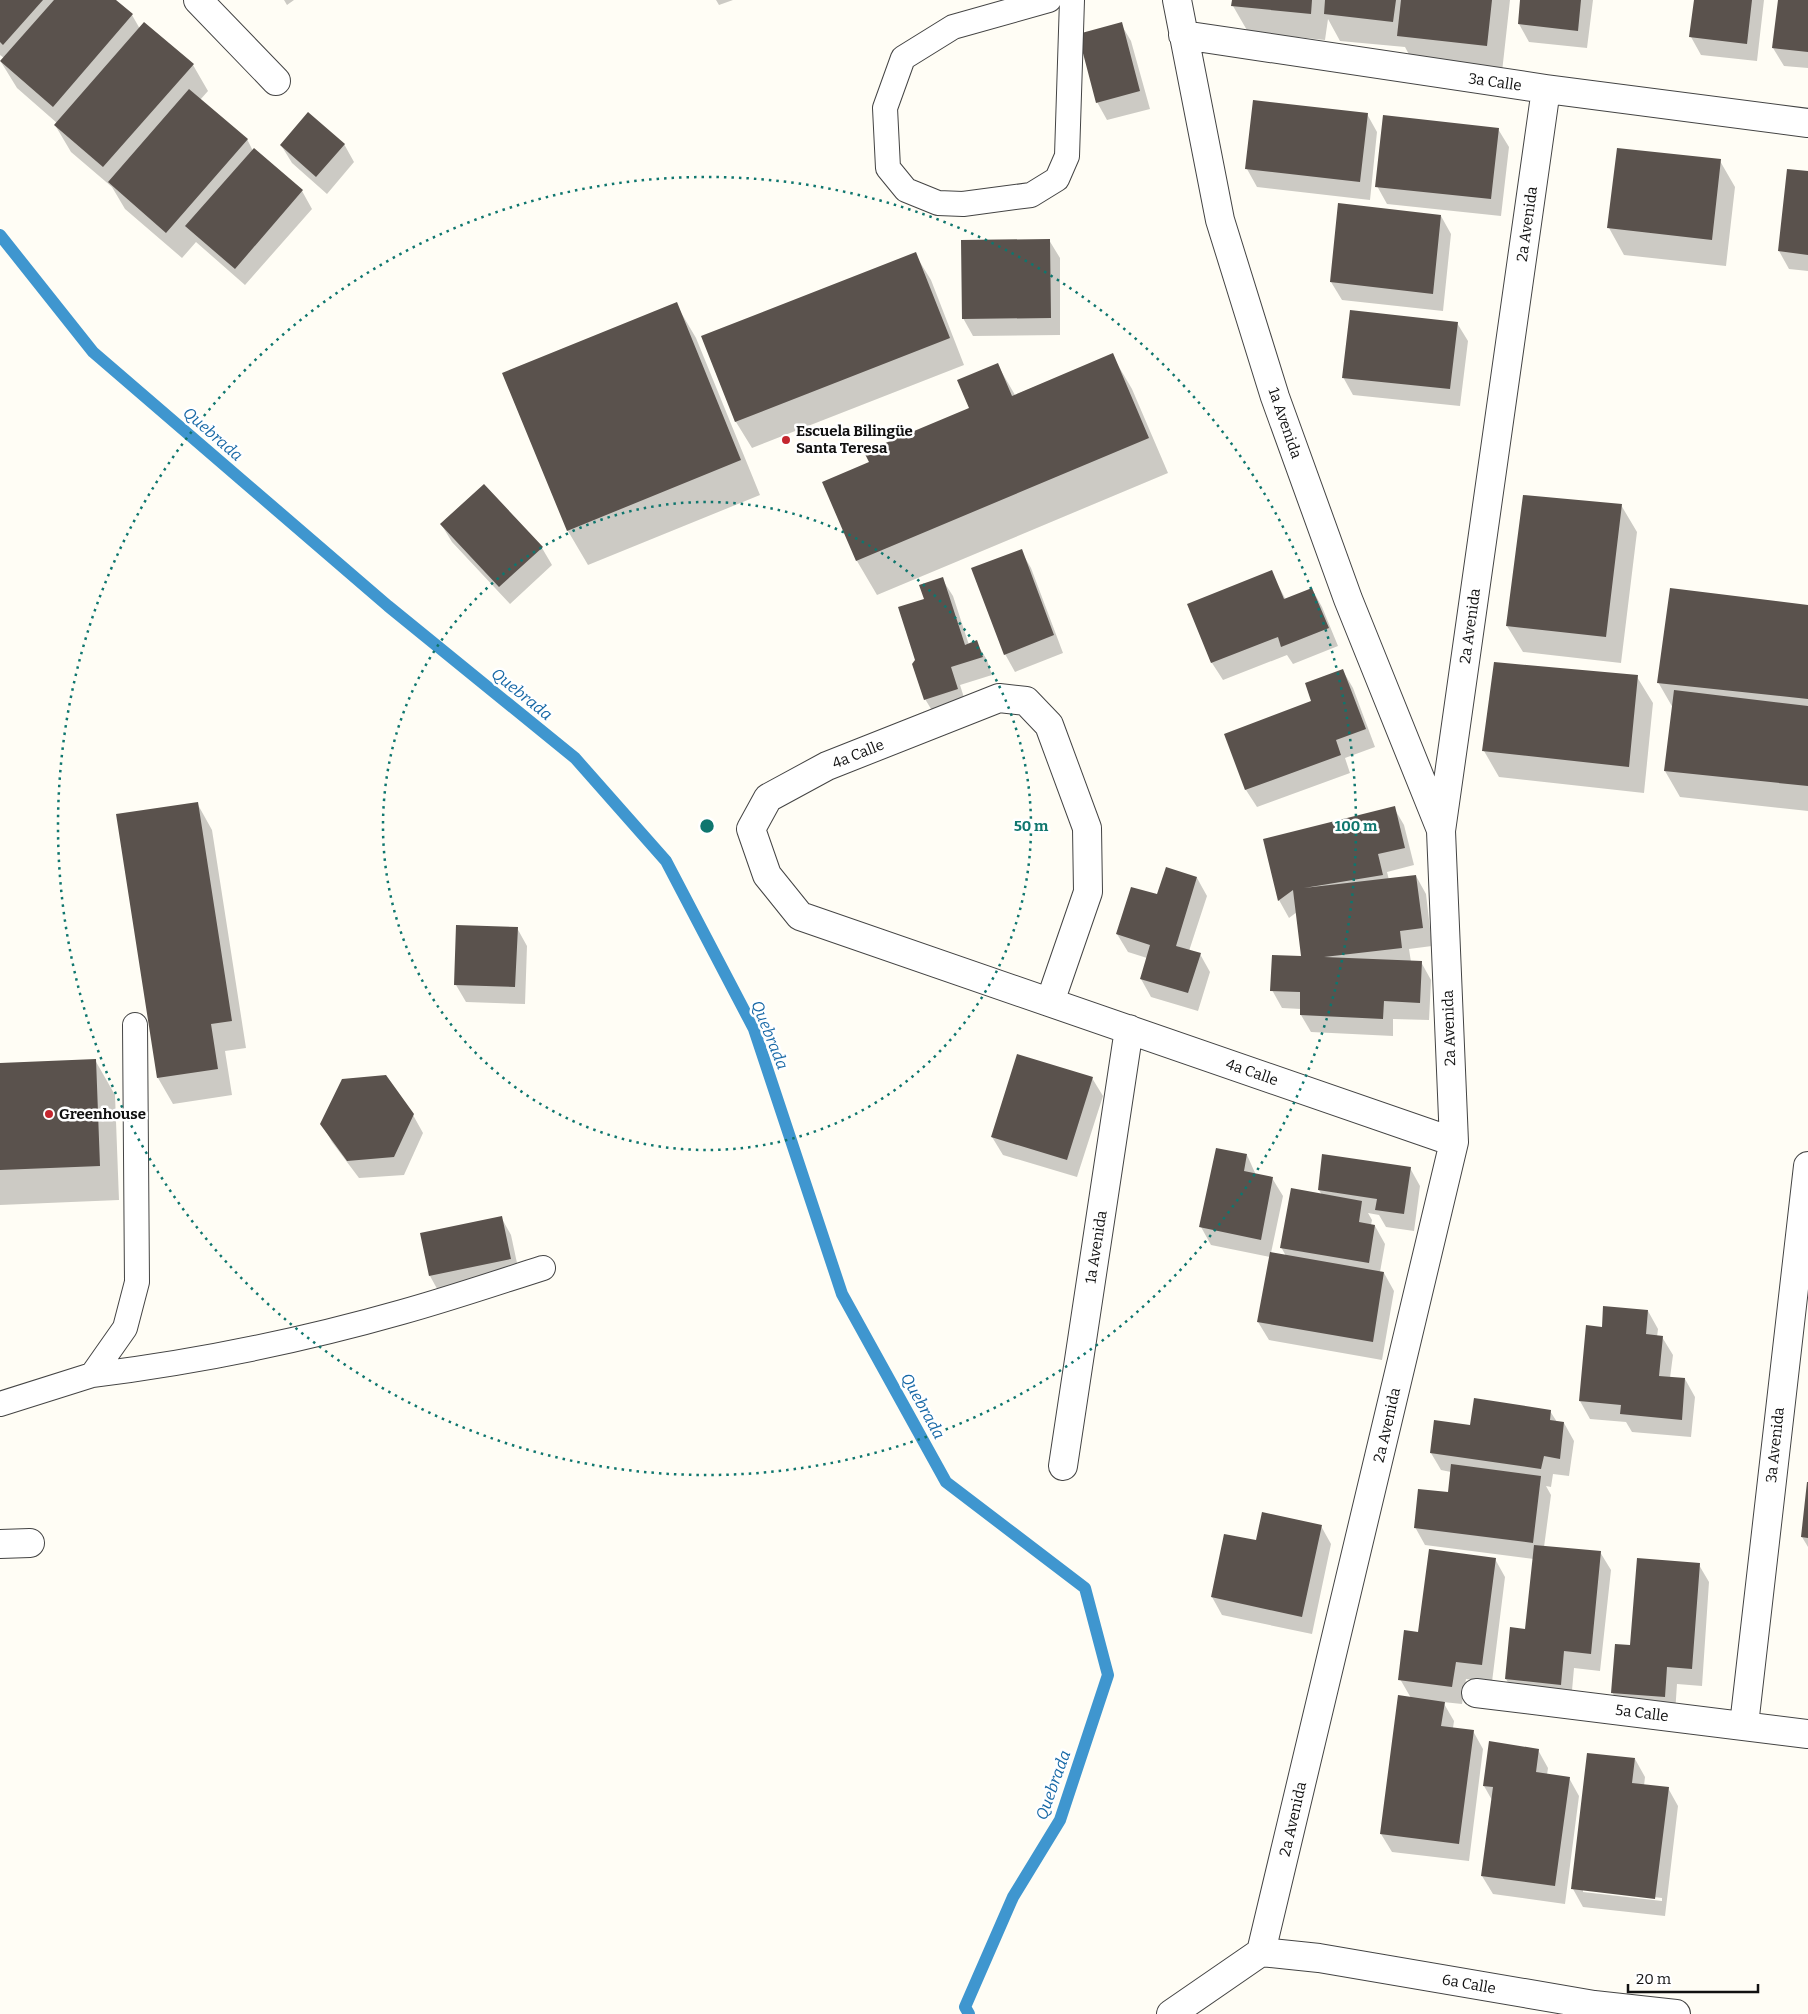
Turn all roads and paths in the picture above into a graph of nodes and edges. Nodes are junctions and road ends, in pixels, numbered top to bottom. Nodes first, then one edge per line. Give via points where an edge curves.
1 (198, 0) edge
2 (1049, 0) edge
3 (1072, 0) edge
4 (1177, 0) edge
5 (1184, 35) junction
6 (276, 81) dead end
7 (1546, 89) junction
8 (1808, 123) edge
9 (1441, 831) junction
10 (1050, 1002) junction
11 (135, 1025) dead end
12 (1128, 1029) junction
13 (1454, 1142) junction
14 (1808, 1166) edge
15 (543, 1268) dead end
16 (1802, 1268) edge
17 (92, 1375) junction
18 (0, 1404) edge
19 (1062, 1466) dead end
20 (30, 1543) dead end
21 (0, 1544) edge
22 (1476, 1693) dead end
23 (1744, 1725) junction
24 (1808, 1734) edge
25 (1261, 1952) junction
26 (1593, 2009) edge
27 (1171, 2014) edge
28 (1676, 2014) edge

1 - 6 street
2 - 3 lane via 953,27 903,58 885,108 888,168 906,190 938,203 963,204 1030,195 1057,180 1067,156
4 - 5 street, 1a Avenida
5 - 7 street, 3a Calle
5 - 9 street, 1a Avenida via 1220,220 1275,397 1348,599
7 - 8 street, 3a Calle
7 - 9 street, 2a Avenida
9 - 13 street, 2a Avenida
10 - 10 street, 4a Calle via 1088,892 1087,828 1049,725 1026,701 999,698 827,766 768,798 751,829 767,875 800,916
10 - 12 street, 4a Calle
11 - 17 lane via 137,1282 125,1328
12 - 13 street, 4a Calle
12 - 19 street, 1a Avenida
13 - 25 street, 2a Avenida
14 - 16 street, 3a Avenida
15 - 17 lane via 403,1312 300,1339 164,1366
16 - 23 street, 3a Avenida
17 - 18 lane
20 - 21 street
22 - 23 street, 5a Calle
23 - 24 street, 5a Calle
25 - 26 street, 6a Calle via 1319,1958
25 - 27 street
26 - 28 street, 6a Calle

